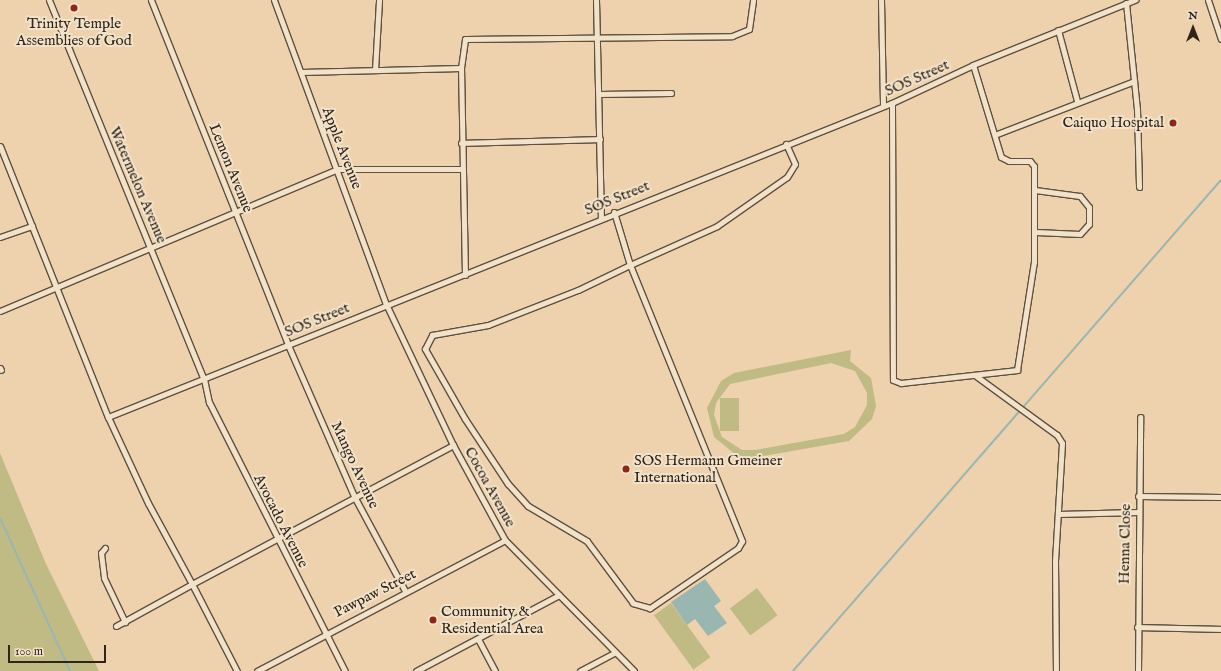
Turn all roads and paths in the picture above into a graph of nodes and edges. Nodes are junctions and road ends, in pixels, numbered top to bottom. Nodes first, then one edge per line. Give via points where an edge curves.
1 (49, 0) edge
2 (151, 0) edge
3 (274, 0) edge
4 (379, 0) edge
5 (596, 0) edge
6 (753, 0) edge
7 (881, 0) edge
8 (1135, 0) edge
9 (1208, 0) edge
10 (1126, 3) junction
11 (1058, 30) junction
12 (597, 37) junction
13 (1221, 39) edge
14 (973, 65) junction
15 (461, 68) junction
16 (375, 70) junction
17 (301, 72) junction
18 (1134, 81) junction
19 (671, 93) dead end
20 (599, 94) junction
21 (1077, 100) junction
22 (892, 103) junction
23 (883, 106) junction
24 (997, 134) junction
25 (600, 140) junction
26 (461, 143) junction
27 (786, 144) junction
28 (0, 146) edge
29 (337, 169) junction
30 (462, 170) junction
31 (1139, 188) dead end
32 (1034, 190) junction
33 (235, 209) junction
34 (614, 212) junction
35 (601, 218) junction
36 (32, 226) junction
37 (1036, 232) junction
38 (0, 237) edge
39 (151, 246) junction
40 (630, 265) junction
41 (465, 275) junction
42 (58, 286) junction
43 (386, 304) junction
44 (0, 311) edge
45 (288, 345) junction
46 (976, 376) junction
47 (204, 379) junction
48 (108, 417) junction
49 (1140, 417) dead end
50 (453, 445) junction
51 (1138, 496) junction
52 (1221, 497) edge
53 (355, 498) junction
54 (1138, 512) junction
55 (1058, 514) junction
56 (505, 540) junction
57 (277, 541) junction
58 (105, 548) dead end
59 (192, 584) junction
60 (405, 591) junction
61 (560, 595) junction
62 (124, 622) junction
63 (116, 626) dead end
64 (1137, 627) junction
65 (1221, 629) edge
66 (325, 632) junction
67 (478, 639) junction
68 (615, 652) junction
69 (237, 671) edge
70 (256, 671) edge
71 (345, 671) edge
72 (416, 671) edge
73 (495, 671) edge
74 (580, 671) edge
75 (634, 671) edge
76 (1056, 671) edge
77 (1138, 671) edge

1 - 39 street, Watermelon Avenue
2 - 33 street, Lemon Avenue
3 - 17 street, Apple Avenue
4 - 16 street
5 - 12 street
6 - 12 street via 752,22 740,35
7 - 23 street
8 - 10 street, SOS Street
9 - 13 street
10 - 11 street, SOS Street
10 - 18 street
11 - 14 street, SOS Street
11 - 21 street
12 - 15 street via 471,36 462,45
12 - 20 street
14 - 22 street, SOS Street
14 - 24 street
15 - 16 street
15 - 26 street
16 - 17 street
17 - 29 street, Apple Avenue
18 - 21 street
18 - 31 street
19 - 20 street
20 - 25 street
21 - 24 street
22 - 23 street, SOS Street
22 - 46 street via 891,374 893,380 901,383
23 - 27 street, SOS Street
24 - 32 street via 1004,160 1032,163
25 - 26 street
25 - 35 street
26 - 30 street
27 - 34 street, SOS Street
27 - 40 street via 795,164 787,177 717,226
28 - 36 street
29 - 30 street
29 - 33 street
29 - 43 street, Apple Avenue
30 - 41 street
32 - 37 street
32 - 37 street via 1080,196 1089,207 1089,224 1080,234
33 - 39 street
33 - 45 street, Lemon Avenue
34 - 35 street, SOS Street
34 - 40 street
35 - 41 street, SOS Street
36 - 38 street
36 - 42 street
37 - 46 street via 1019,367 1011,372
39 - 42 street
39 - 47 street, Watermelon Avenue
40 - 40 street via 742,541 738,548 650,608 633,603 587,541 528,506 508,484 464,419 425,349 432,335 473,330 495,323
41 - 43 street, SOS Street
42 - 44 street
42 - 48 street
43 - 45 street, SOS Street
43 - 50 street, Cocoa Avenue
45 - 47 street, SOS Street
45 - 53 street, Mango Avenue
46 - 55 street via 1061,439
47 - 48 street, SOS Street
47 - 57 street, Avocado Avenue via 209,402
48 - 59 street via 148,503
49 - 51 street, Henna Close
50 - 53 street
50 - 56 street, Cocoa Avenue
51 - 52 street
51 - 54 street, Henna Close
53 - 57 street
53 - 60 street, Mango Avenue
54 - 55 street
54 - 64 street, Henna Close
55 - 76 street
56 - 60 street, Pawpaw Street
56 - 61 street, Cocoa Avenue
57 - 59 street
57 - 66 street, Avocado Avenue
58 - 62 street via 101,553 104,578
59 - 62 street
59 - 69 street
60 - 66 street, Pawpaw Street
61 - 67 street
61 - 68 street, Cocoa Avenue
62 - 63 street
64 - 65 street
64 - 77 street, Henna Close
66 - 70 street, Pawpaw Street
66 - 71 street, Avocado Avenue
67 - 72 street
67 - 73 street
68 - 74 street
68 - 75 street, Cocoa Avenue

